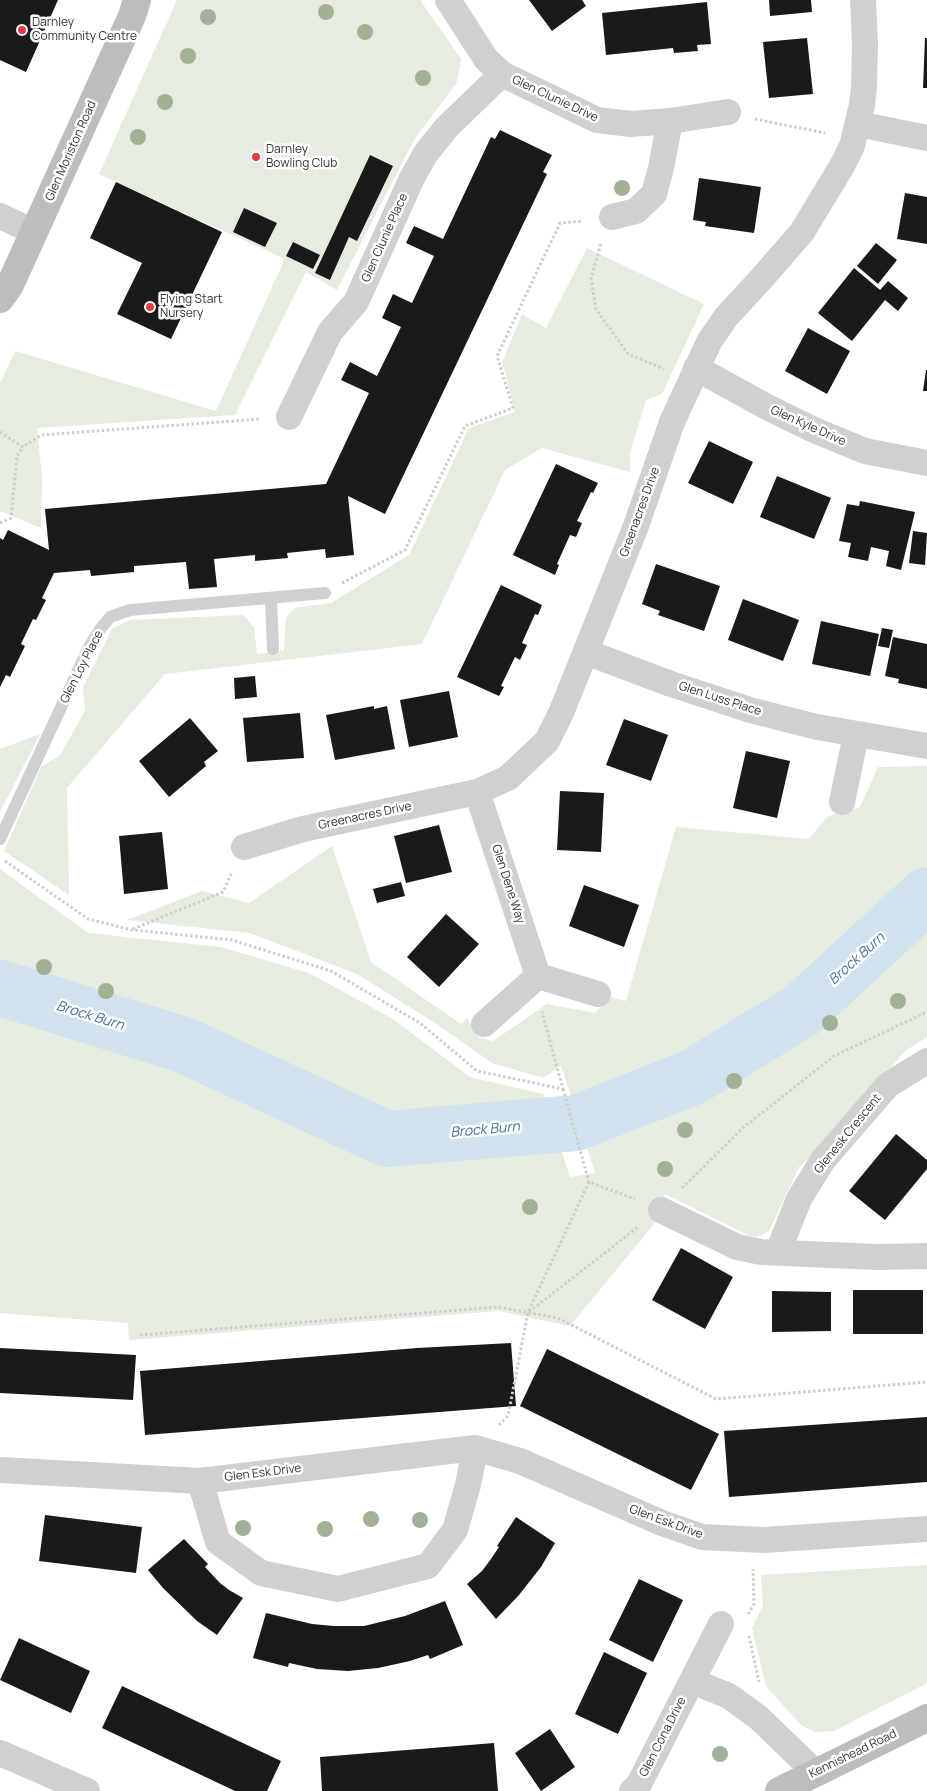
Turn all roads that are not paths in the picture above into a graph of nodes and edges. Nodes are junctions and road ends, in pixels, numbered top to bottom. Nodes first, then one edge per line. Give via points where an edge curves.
1 (137, 0) edge
2 (448, 0) edge
3 (863, 0) edge
4 (502, 74) junction
5 (728, 112) road end
6 (670, 121) junction
7 (856, 132) junction
8 (927, 138) edge
9 (0, 216) edge
10 (612, 217) road end
11 (34, 232) junction
12 (0, 299) edge
13 (694, 374) junction
14 (289, 417) road end
15 (927, 463) edge
16 (325, 593) road end
17 (271, 599) junction
18 (273, 649) dead end
19 (586, 652) junction
20 (856, 735) junction
21 (927, 746) edge
22 (478, 792) junction
23 (842, 802) dead end
24 (0, 839) edge
25 (244, 847) road end
26 (538, 976) junction
27 (598, 994) dead end
28 (484, 1024) dead end
29 (927, 1061) edge
30 (661, 1210) road end
31 (778, 1252) junction
32 (927, 1256) edge
33 (475, 1448) junction
34 (0, 1470) edge
35 (200, 1481) junction
36 (927, 1529) edge
37 (733, 1622) road end
38 (692, 1681) junction
39 (927, 1719) edge
40 (0, 1753) edge
41 (815, 1772) junction
42 (87, 1791) edge
43 (632, 1791) edge
44 (779, 1791) edge

1 - 11 street, Glen Moriston Road
2 - 4 street, Glen Clunie Drive via 486,59
3 - 7 street, Greenacres Drive via 864,86
4 - 6 street, Glen Clunie Drive via 597,120 631,124
4 - 14 street, Glen Clunie Place via 447,127 426,153 356,302 330,332
5 - 6 street, Glen Clunie Drive
6 - 10 street via 654,194 636,211
7 - 8 street
7 - 13 street, Greenacres Drive via 842,166 802,232 726,317 709,342
9 - 11 street
11 - 12 street, Glen Moriston Road via 10,285
13 - 15 street, Glen Kyle Drive via 865,451
13 - 19 street, Greenacres Drive via 672,422 636,526
16 - 17 lane, Glen Loy Place
17 - 18 lane
17 - 24 lane, Glen Loy Place via 130,610 110,617 89,647
19 - 20 street, Glen Luss Place via 750,710
19 - 22 street, Greenacres Drive via 562,713 547,741 508,778
20 - 21 street, Glen Luss Place
20 - 23 street
22 - 25 street, Greenacres Drive via 303,829
22 - 26 street, Glen Dene Way
26 - 27 street
26 - 28 street
29 - 31 street, Glenesk Crescent via 888,1085 823,1160 799,1199
30 - 31 street via 737,1247
31 - 32 street
33 - 35 street, Glen Esk Drive
33 - 35 street via 456,1530 428,1566 338,1588 261,1572 218,1542
33 - 36 street, Glen Esk Drive via 520,1461 702,1537 751,1540
34 - 35 street, Glen Esk Drive
37 - 38 street, Glen Cona Drive
38 - 41 street via 729,1696 754,1714
38 - 43 street, Glen Cona Drive via 638,1786
39 - 41 street, Kennishead Road
40 - 42 street
41 - 44 street, Kennishead Road

